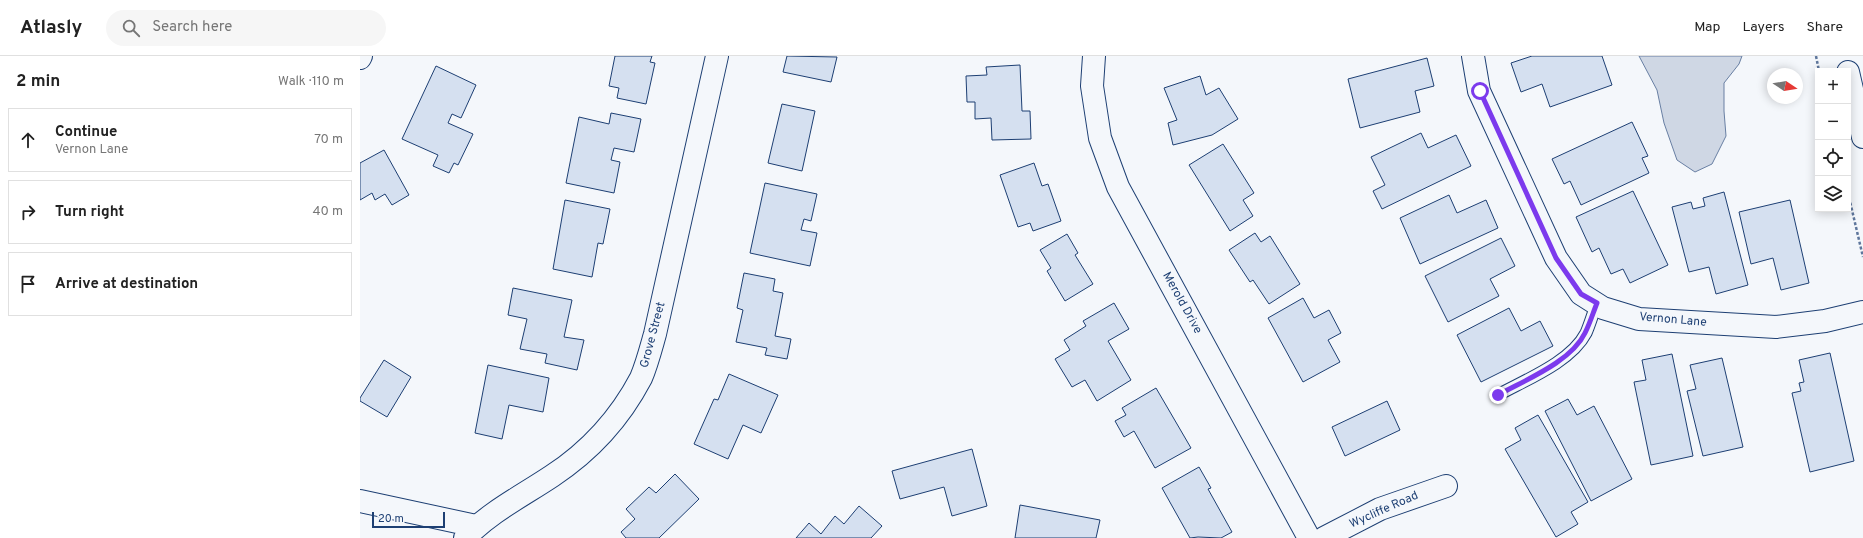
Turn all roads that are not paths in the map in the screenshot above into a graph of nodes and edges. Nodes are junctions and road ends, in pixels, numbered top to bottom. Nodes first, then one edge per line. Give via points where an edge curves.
1 (717, 56) edge
2 (1094, 56) edge
3 (1473, 56) edge
4 (1844, 56) edge
5 (1847, 68) edge
6 (1851, 85) edge
7 (1863, 137) edge
8 (1597, 303) junction
9 (1863, 312) edge
10 (1498, 395) dead end
11 (1446, 486) dead end
12 (360, 501) edge
13 (471, 532) edge
14 (1309, 538) edge
15 (1324, 538) edge

1 - 13 street, Grove Street via 655,334 641,376 619,414 589,449 500,509
2 - 14 street, Merold Drive via 1092,86 1100,138 1118,187
3 - 8 street, Vernon Lane via 1480,91 1556,258 1581,294
4 - 5 street
6 - 7 street
8 - 9 street, Vernon Lane via 1603,308 1639,319 1776,327 1825,321
8 - 10 lane via 1578,344 1549,367
11 - 15 street, Wycliffe Road via 1380,509
12 - 13 street

